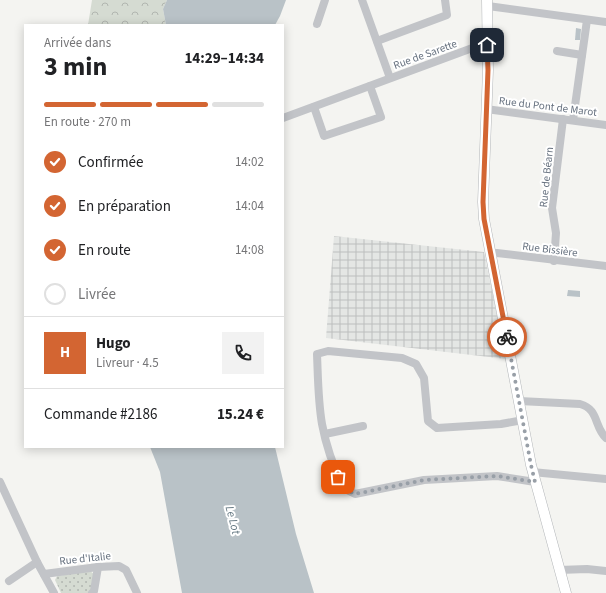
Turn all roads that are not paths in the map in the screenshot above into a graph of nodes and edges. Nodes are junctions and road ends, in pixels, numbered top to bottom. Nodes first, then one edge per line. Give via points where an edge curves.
1 (325, 0) edge
2 (362, 0) edge
3 (446, 0) edge
4 (488, 3) edge
5 (587, 20) junction
6 (606, 22) edge
7 (317, 24) dead end
8 (377, 41) junction
9 (487, 45) junction
10 (557, 51) dead end
11 (582, 55) junction
12 (390, 78) junction
13 (370, 86) junction
14 (314, 107) junction
15 (486, 109) junction
16 (284, 118) edge
17 (563, 119) junction
18 (573, 120) junction
19 (606, 125) edge
20 (491, 254) junction
21 (554, 261) junction
22 (606, 266) edge
23 (519, 401) junction
24 (523, 420) junction
25 (363, 426) dead end
26 (325, 434) junction
27 (606, 438) edge
28 (532, 472) junction
29 (606, 479) edge
30 (535, 482) junction
31 (0, 484) edge
32 (37, 562) junction
33 (98, 566) junction
34 (559, 570) junction
35 (606, 571) edge
36 (44, 574) junction
37 (9, 581) dead end
38 (54, 593) edge
39 (92, 593) edge
40 (137, 593) edge
41 (566, 593) edge

1 - 7 street
2 - 8 street
3 - 8 street via 447,15
4 - 5 street
4 - 9 main road
5 - 6 street
5 - 11 street
8 - 12 street
9 - 12 street, Rue de Sarette
9 - 15 main road
10 - 11 street
11 - 18 street
12 - 13 street, Rue de Sarette
13 - 14 street, Rue de Sarette
13 - 14 street via 381,117 324,136
14 - 16 street, Rue de Sarette
15 - 17 street, Rue du Pont de Marot
15 - 20 main road via 483,202
17 - 18 street, Rue du Pont de Marot
17 - 21 street, Rue de Béarn via 552,208 556,233
18 - 19 street, Rue du Pont de Marot
20 - 21 street, Rue Bissière
20 - 23 main road
21 - 22 street, Rue Bissière
23 - 24 main road
23 - 27 street via 585,406 597,419
24 - 26 street via 437,428 428,421 424,378 416,364 402,358 328,350 317,354 322,425
24 - 28 main road
25 - 26 street
26 - 30 street via 333,466 343,488 355,494 431,480 497,476
28 - 29 street
28 - 30 main road
30 - 34 main road
31 - 32 street
32 - 36 street
32 - 37 street
33 - 36 street, Rue d'Italie
33 - 39 street
33 - 40 street, Rue d'Italie via 119,566 126,570
34 - 35 street
34 - 41 main road
36 - 38 street

